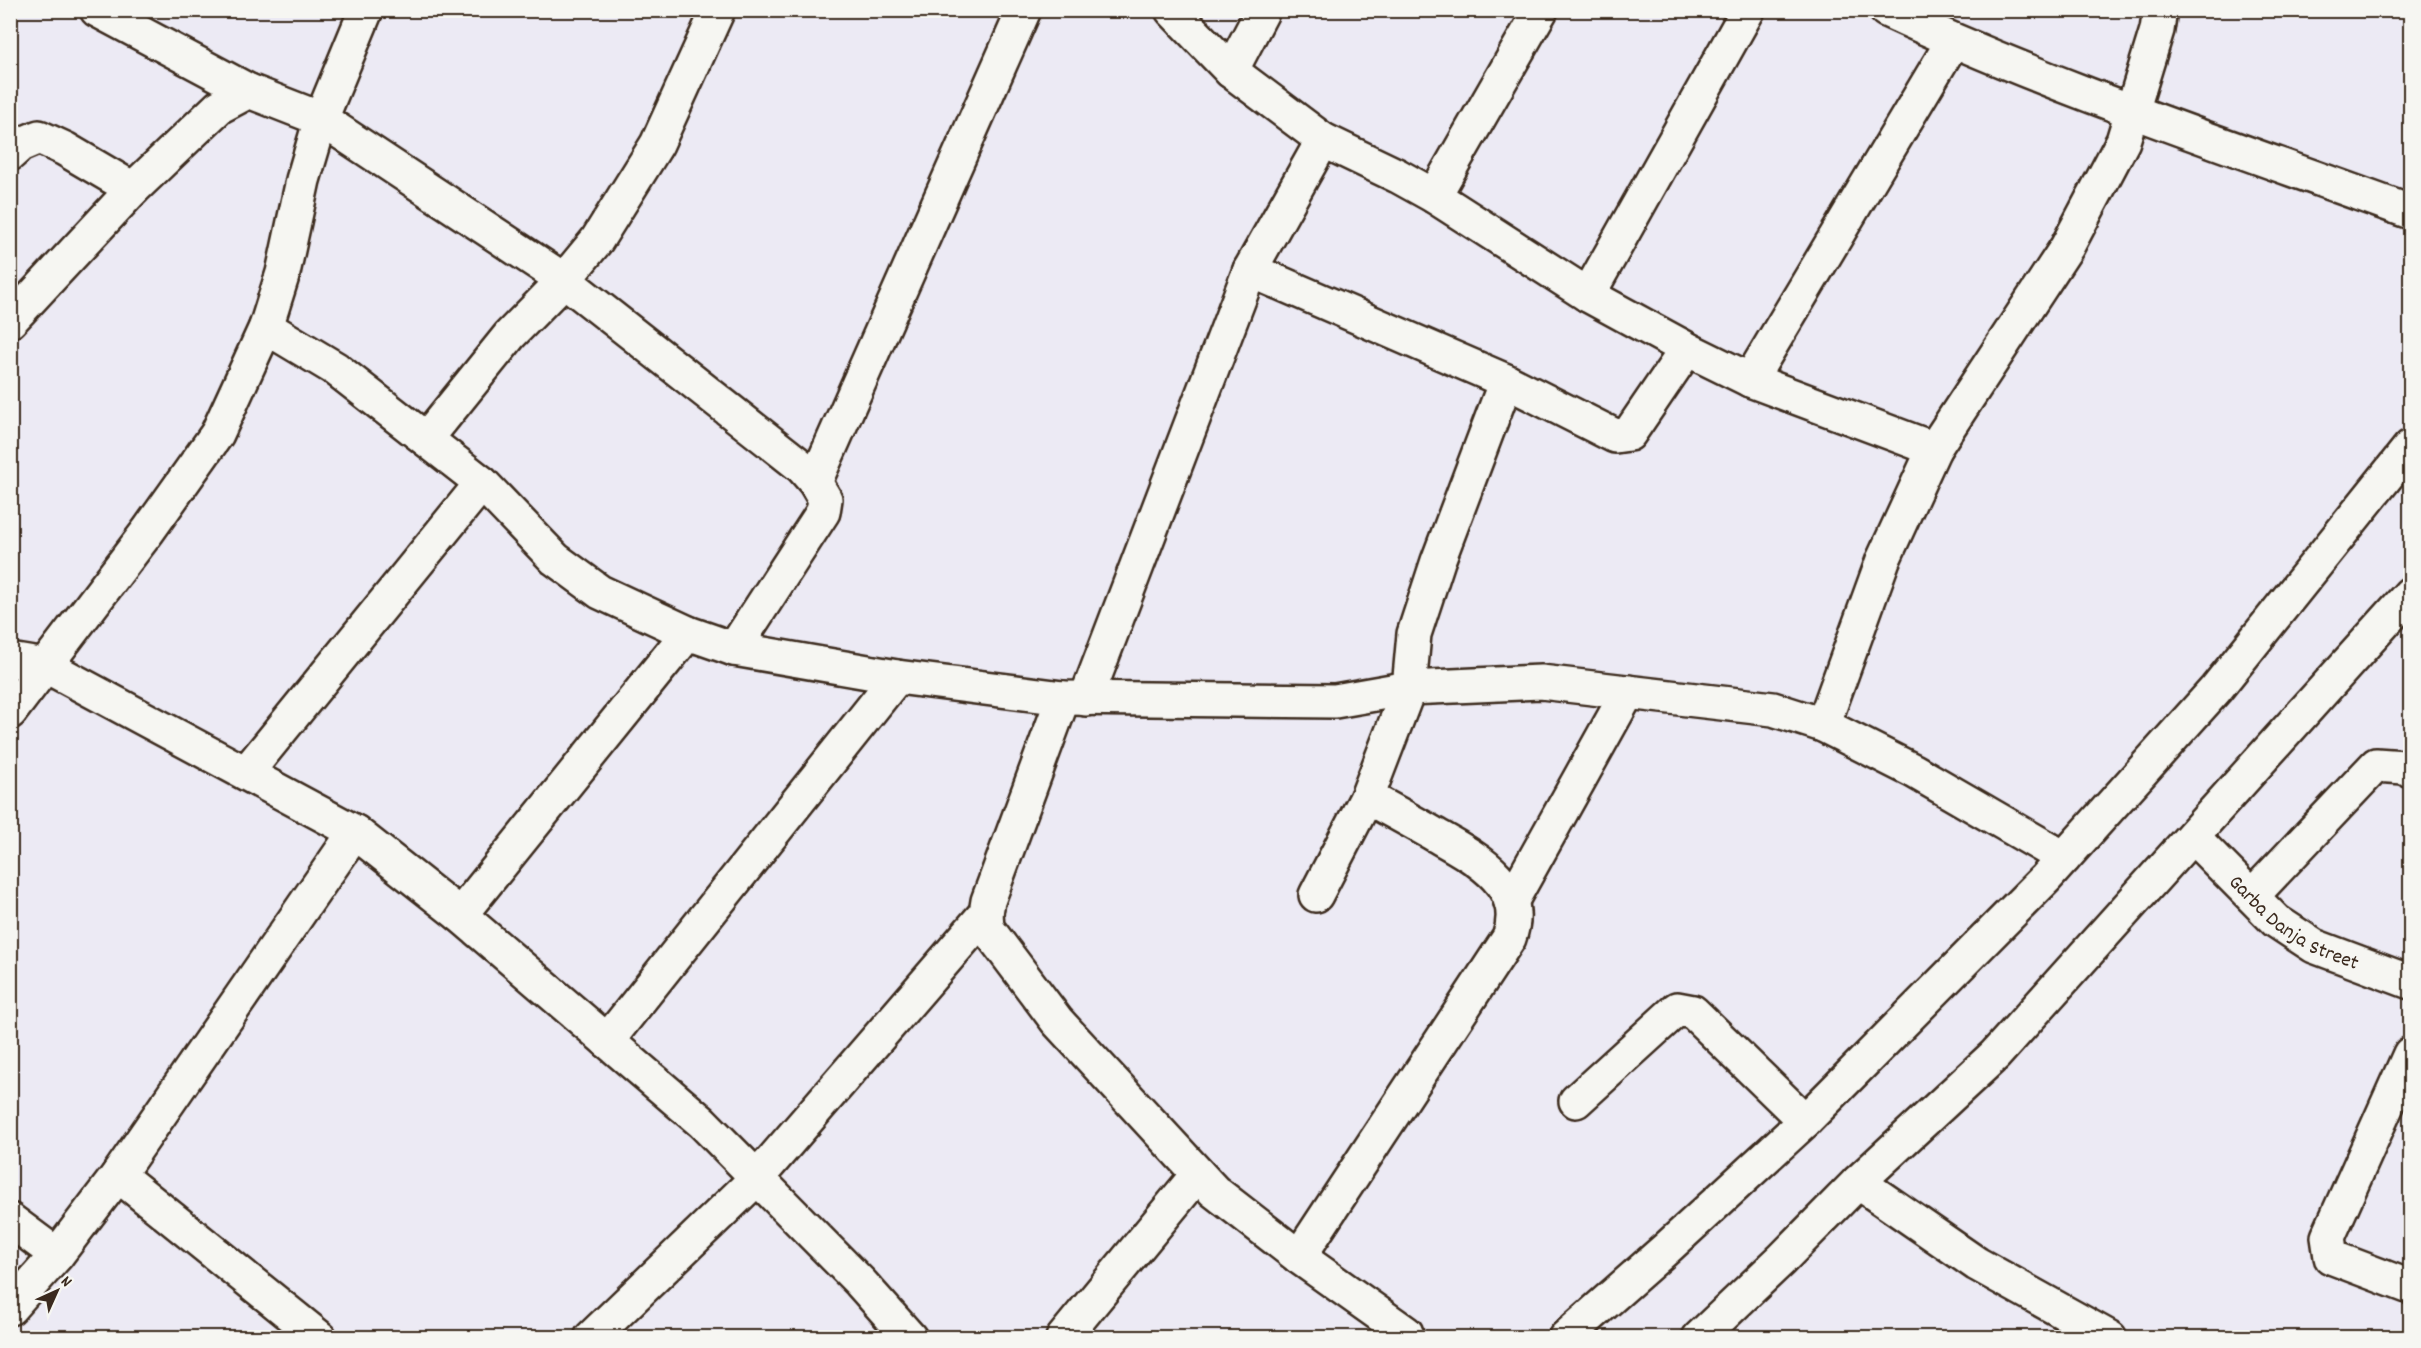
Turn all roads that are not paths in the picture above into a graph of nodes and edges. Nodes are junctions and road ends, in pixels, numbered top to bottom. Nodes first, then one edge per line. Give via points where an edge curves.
1 (97, 10) edge
2 (366, 10) edge
3 (718, 10) edge
4 (1024, 10) edge
5 (1172, 10) edge
6 (1263, 10) edge
7 (1541, 10) edge
8 (1748, 10) edge
9 (1886, 10) edge
10 (2160, 10) edge
11 (1953, 41) junction
12 (1231, 70) junction
13 (249, 91) junction
14 (2133, 110) junction
15 (321, 119) junction
16 (1323, 140) junction
17 (10, 154) edge
18 (133, 189) junction
19 (1434, 196) junction
20 (2410, 212) edge
21 (1250, 270) junction
22 (564, 280) junction
23 (1588, 295) junction
24 (10, 321) edge
25 (266, 327) junction
26 (1687, 349) junction
27 (1750, 380) junction
28 (1506, 381) junction
29 (426, 440) junction
30 (2410, 447) edge
31 (1934, 449) junction
32 (815, 482) junction
33 (482, 483) junction
34 (2410, 594) edge
35 (688, 633) junction
36 (734, 649) junction
37 (10, 660) edge
38 (46, 666) junction
39 (897, 677) junction
40 (1409, 688) junction
41 (1628, 692) junction
42 (1074, 698) junction
43 (10, 712) edge
44 (1823, 725) junction
45 (2410, 770) edge
46 (246, 773) junction
47 (1367, 797) junction
48 (355, 832) junction
49 (2193, 837) junction
50 (2064, 858) junction
51 (1316, 895) dead end
52 (2252, 896) junction
53 (1511, 902) junction
54 (986, 913) junction
55 (460, 915) junction
56 (2410, 982) edge
57 (608, 1041) junction
58 (2410, 1054) edge
59 (1576, 1101) dead end
60 (1805, 1121) junction
61 (1198, 1174) junction
62 (118, 1175) junction
63 (757, 1178) junction
64 (1858, 1182) junction
65 (10, 1221) edge
66 (57, 1254) junction
67 (1299, 1257) junction
68 (2410, 1287) edge
69 (10, 1308) edge
70 (320, 1338) edge
71 (591, 1338) edge
72 (910, 1338) edge
73 (1063, 1338) edge
74 (1406, 1338) edge
75 (1565, 1338) edge
76 (1699, 1338) edge
77 (2110, 1338) edge

1 - 13 street
2 - 15 street
3 - 22 street via 657,144 597,240
4 - 32 street
5 - 12 street
6 - 12 street
7 - 19 street
8 - 23 street
9 - 11 street
10 - 14 street
11 - 14 street
11 - 27 street
12 - 16 street
13 - 15 street
13 - 18 street via 219,107
14 - 20 street
14 - 31 street via 2123,141 2067,247
15 - 22 street
15 - 25 street
16 - 19 street
16 - 21 street
17 - 18 street via 39,137
18 - 24 street
19 - 23 street
21 - 28 street
21 - 42 street
22 - 29 street via 510,335
22 - 32 street via 802,467
23 - 26 street
25 - 29 street via 336,369
25 - 38 street via 217,434
26 - 27 street
26 - 28 street via 1629,434 1616,436
27 - 31 street
28 - 40 street via 1414,634
29 - 33 street
30 - 50 street via 2216,689
31 - 44 street via 1883,560
32 - 36 street via 825,499 823,512
33 - 35 street via 555,559 600,592
33 - 46 street
34 - 49 street
35 - 36 street
35 - 55 street
36 - 39 street
37 - 38 street
38 - 43 street
38 - 46 street
39 - 42 street
39 - 57 street
40 - 41 street via 1541,682
40 - 42 street via 1335,701
40 - 47 street
41 - 44 street via 1773,709
41 - 53 street
42 - 54 street
44 - 50 street via 1914,771
45 - 52 street via 2376,765
46 - 48 street
47 - 51 street
47 - 53 street via 1479,860 1502,885
48 - 55 street
48 - 62 street
49 - 52 street, Garba Danja Street
49 - 64 street via 1995,1055
50 - 60 street
52 - 56 street, Garba Danja Street via 2276,921 2314,946
53 - 67 street via 1514,923 1509,938
54 - 61 street via 987,928 1057,1021
54 - 63 street
55 - 57 street
57 - 63 street via 702,1122
58 - 68 street via 2328,1237 2331,1257
59 - 60 street via 1677,1009 1693,1012
60 - 75 street
61 - 67 street
61 - 73 street
62 - 66 street
62 - 70 street
63 - 71 street
63 - 72 street
64 - 76 street
64 - 77 street via 1977,1264
65 - 66 street
66 - 69 street
67 - 74 street via 1406,1333

